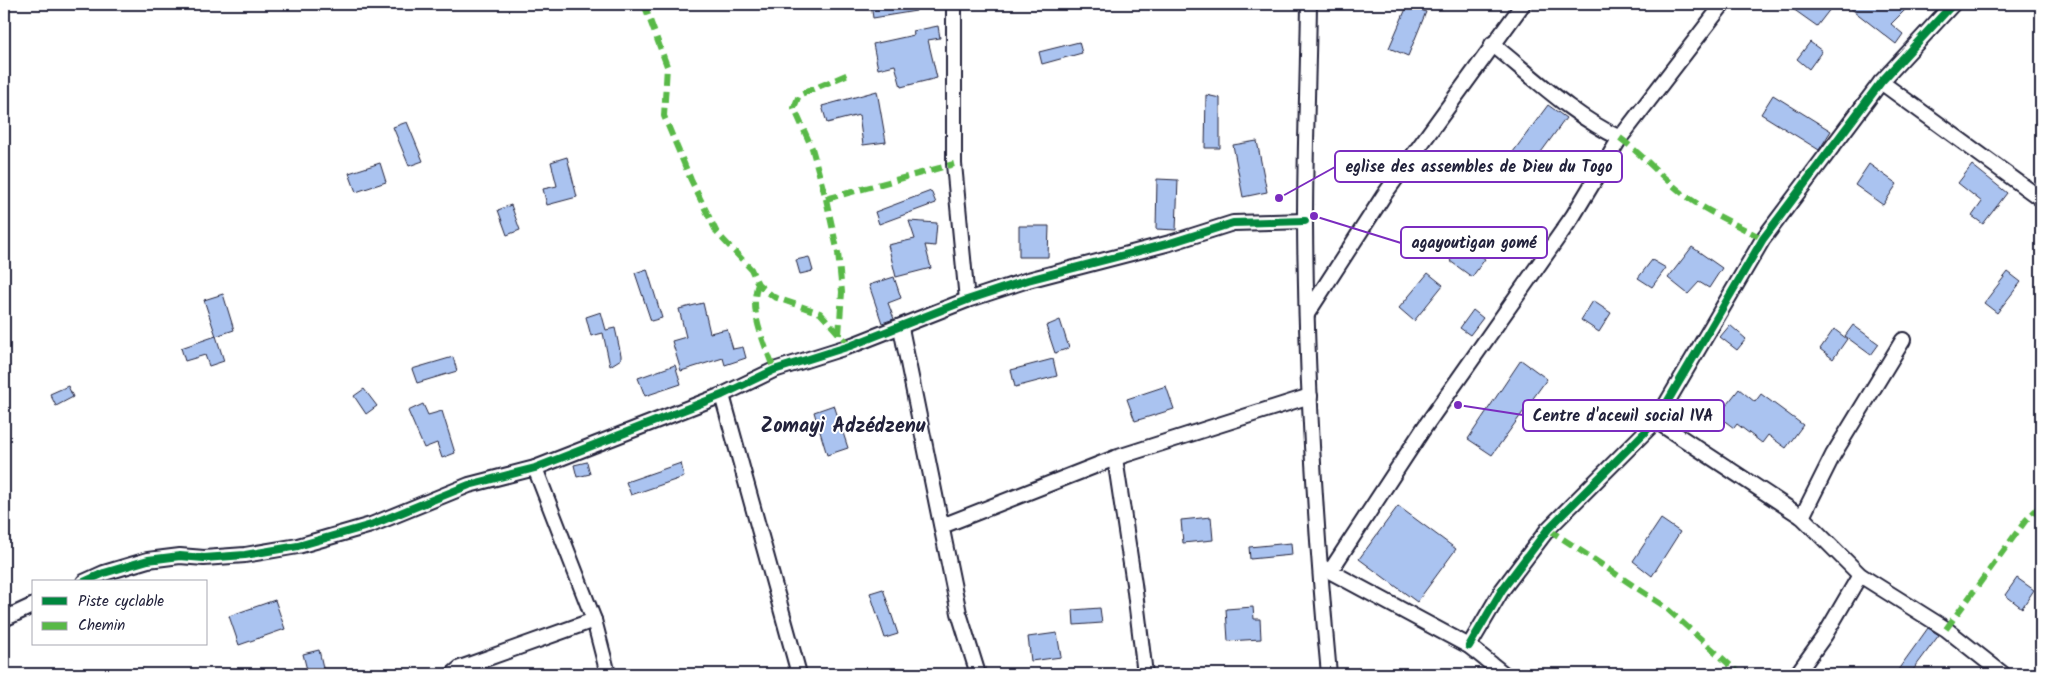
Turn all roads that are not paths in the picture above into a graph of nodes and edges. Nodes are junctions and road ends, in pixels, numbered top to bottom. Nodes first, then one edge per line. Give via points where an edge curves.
1 (954, 4) edge
2 (1309, 4) edge
3 (1523, 4) edge
4 (1723, 4) edge
5 (1953, 4) edge
6 (1492, 44) junction
7 (1881, 82) junction
8 (1620, 138) junction
9 (2040, 195) edge
10 (1306, 221) junction
11 (967, 300) junction
12 (1307, 314) junction
13 (901, 328) junction
14 (1903, 340) dead end
15 (722, 395) junction
16 (1310, 396) junction
17 (1656, 421) junction
18 (1115, 458) junction
19 (535, 468) junction
20 (1802, 517) junction
21 (942, 526) junction
22 (1325, 568) junction
23 (1860, 575) junction
24 (88, 580) edge
25 (32, 606) edge
26 (4, 619) edge
27 (594, 620) junction
28 (1469, 646) junction
29 (453, 674) edge
30 (608, 674) edge
31 (800, 674) edge
32 (978, 674) edge
33 (1145, 674) edge
34 (1329, 674) edge
35 (1504, 674) edge
36 (1797, 674) edge
37 (2003, 674) edge

1 - 11 street via 954,164
2 - 10 street
3 - 6 street
4 - 8 street
5 - 7 street
6 - 8 street via 1560,99
6 - 12 street via 1384,195
7 - 9 street
7 - 17 street via 1762,239
8 - 22 street via 1574,216
10 - 11 street via 1233,224
10 - 12 street
11 - 13 street
12 - 16 street
13 - 15 street via 774,370
13 - 21 street
14 - 20 street via 1833,455
15 - 19 street
15 - 31 street
16 - 18 street
16 - 22 street
17 - 20 street
17 - 28 street via 1548,529 1502,590
18 - 21 street
18 - 33 street
19 - 24 street via 469,485 371,526 298,546 245,555 148,560 104,572
19 - 27 street
20 - 23 street
21 - 32 street via 959,612
22 - 28 street
22 - 34 street
23 - 36 street
23 - 37 street via 1946,629
25 - 26 street
27 - 29 street via 460,668
27 - 30 street
28 - 35 street

